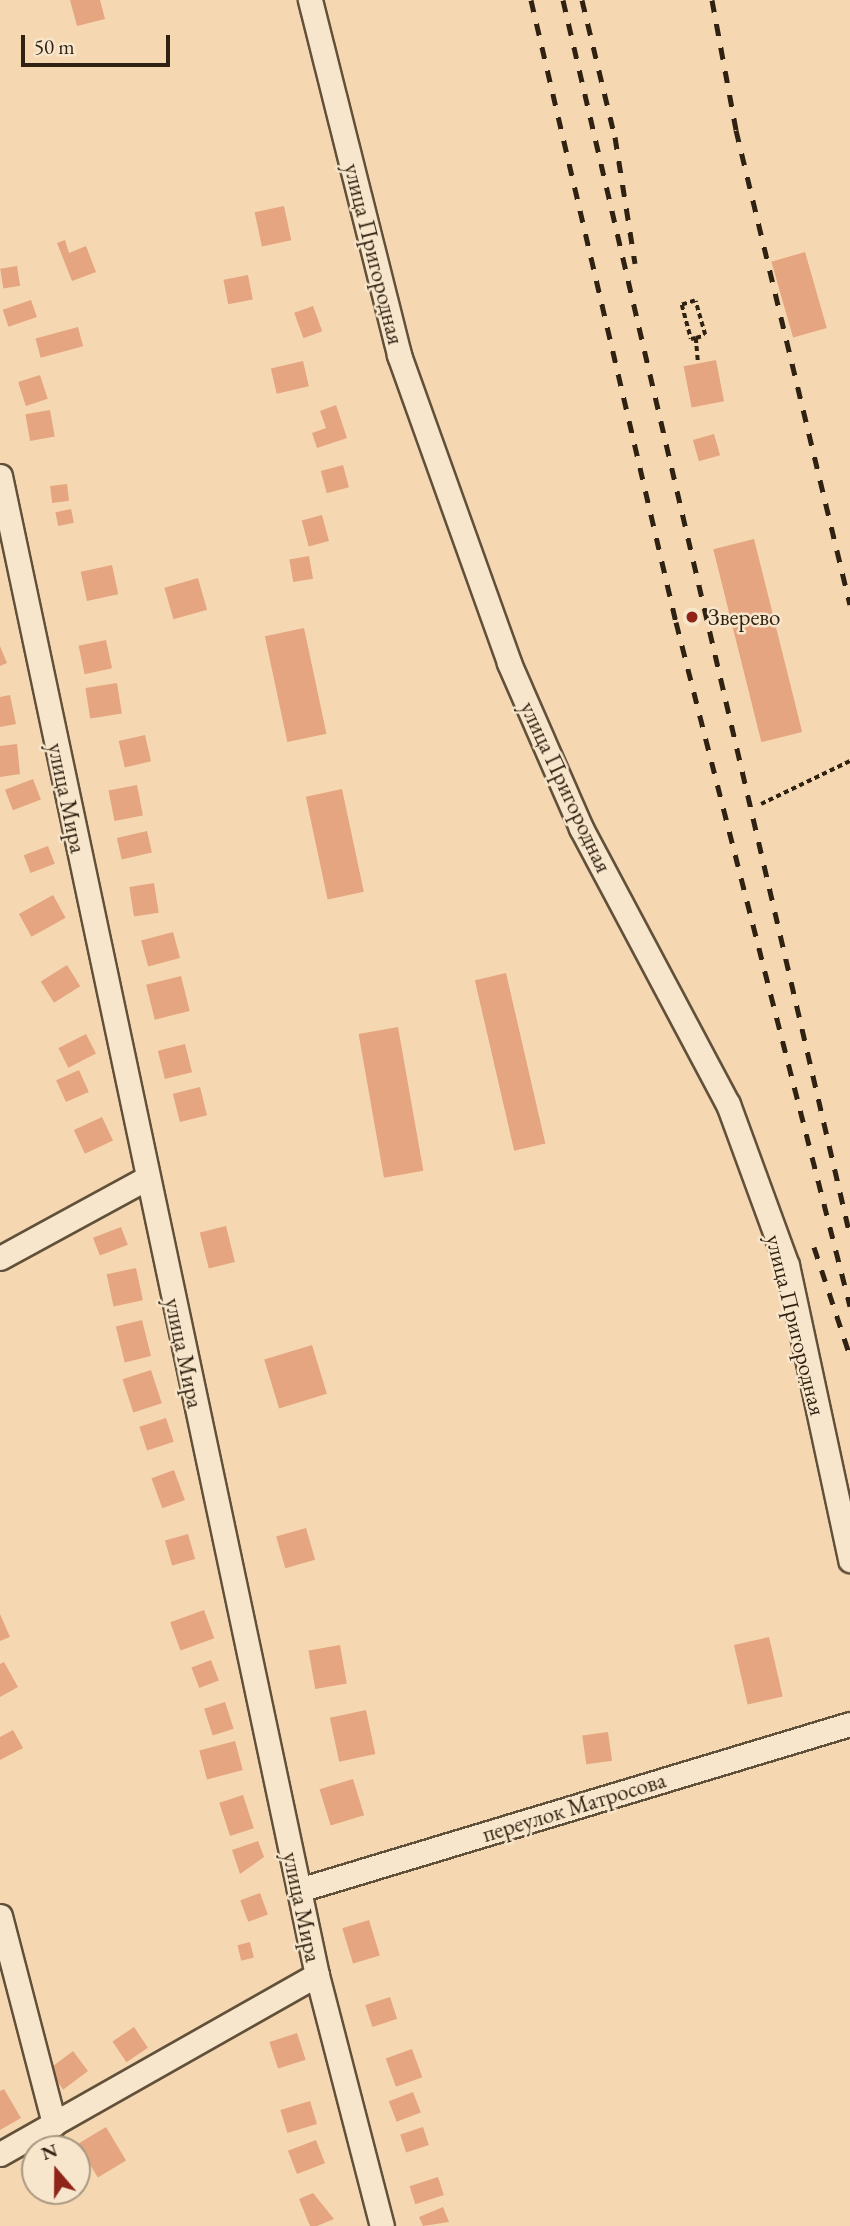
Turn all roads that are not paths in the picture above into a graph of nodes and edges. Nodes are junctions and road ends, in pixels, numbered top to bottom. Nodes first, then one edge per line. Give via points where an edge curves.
1 (310, 0) edge
2 (0, 476) edge
3 (147, 1178) junction
4 (0, 1258) edge
5 (850, 1560) edge
6 (850, 1724) edge
7 (299, 1890) junction
8 (0, 1916) edge
9 (317, 1975) junction
10 (54, 2124) junction
11 (0, 2154) edge
12 (382, 2226) edge

1 - 5 street, улица Пригородная via 399,355 509,663 581,828 728,1104 786,1265
2 - 3 street, улица Мира
3 - 4 street
3 - 7 street, улица Мира
6 - 7 street, переулок Матросова
7 - 9 street, улица Мира
8 - 10 street
9 - 10 street
9 - 12 street, улица Мира
10 - 11 street

